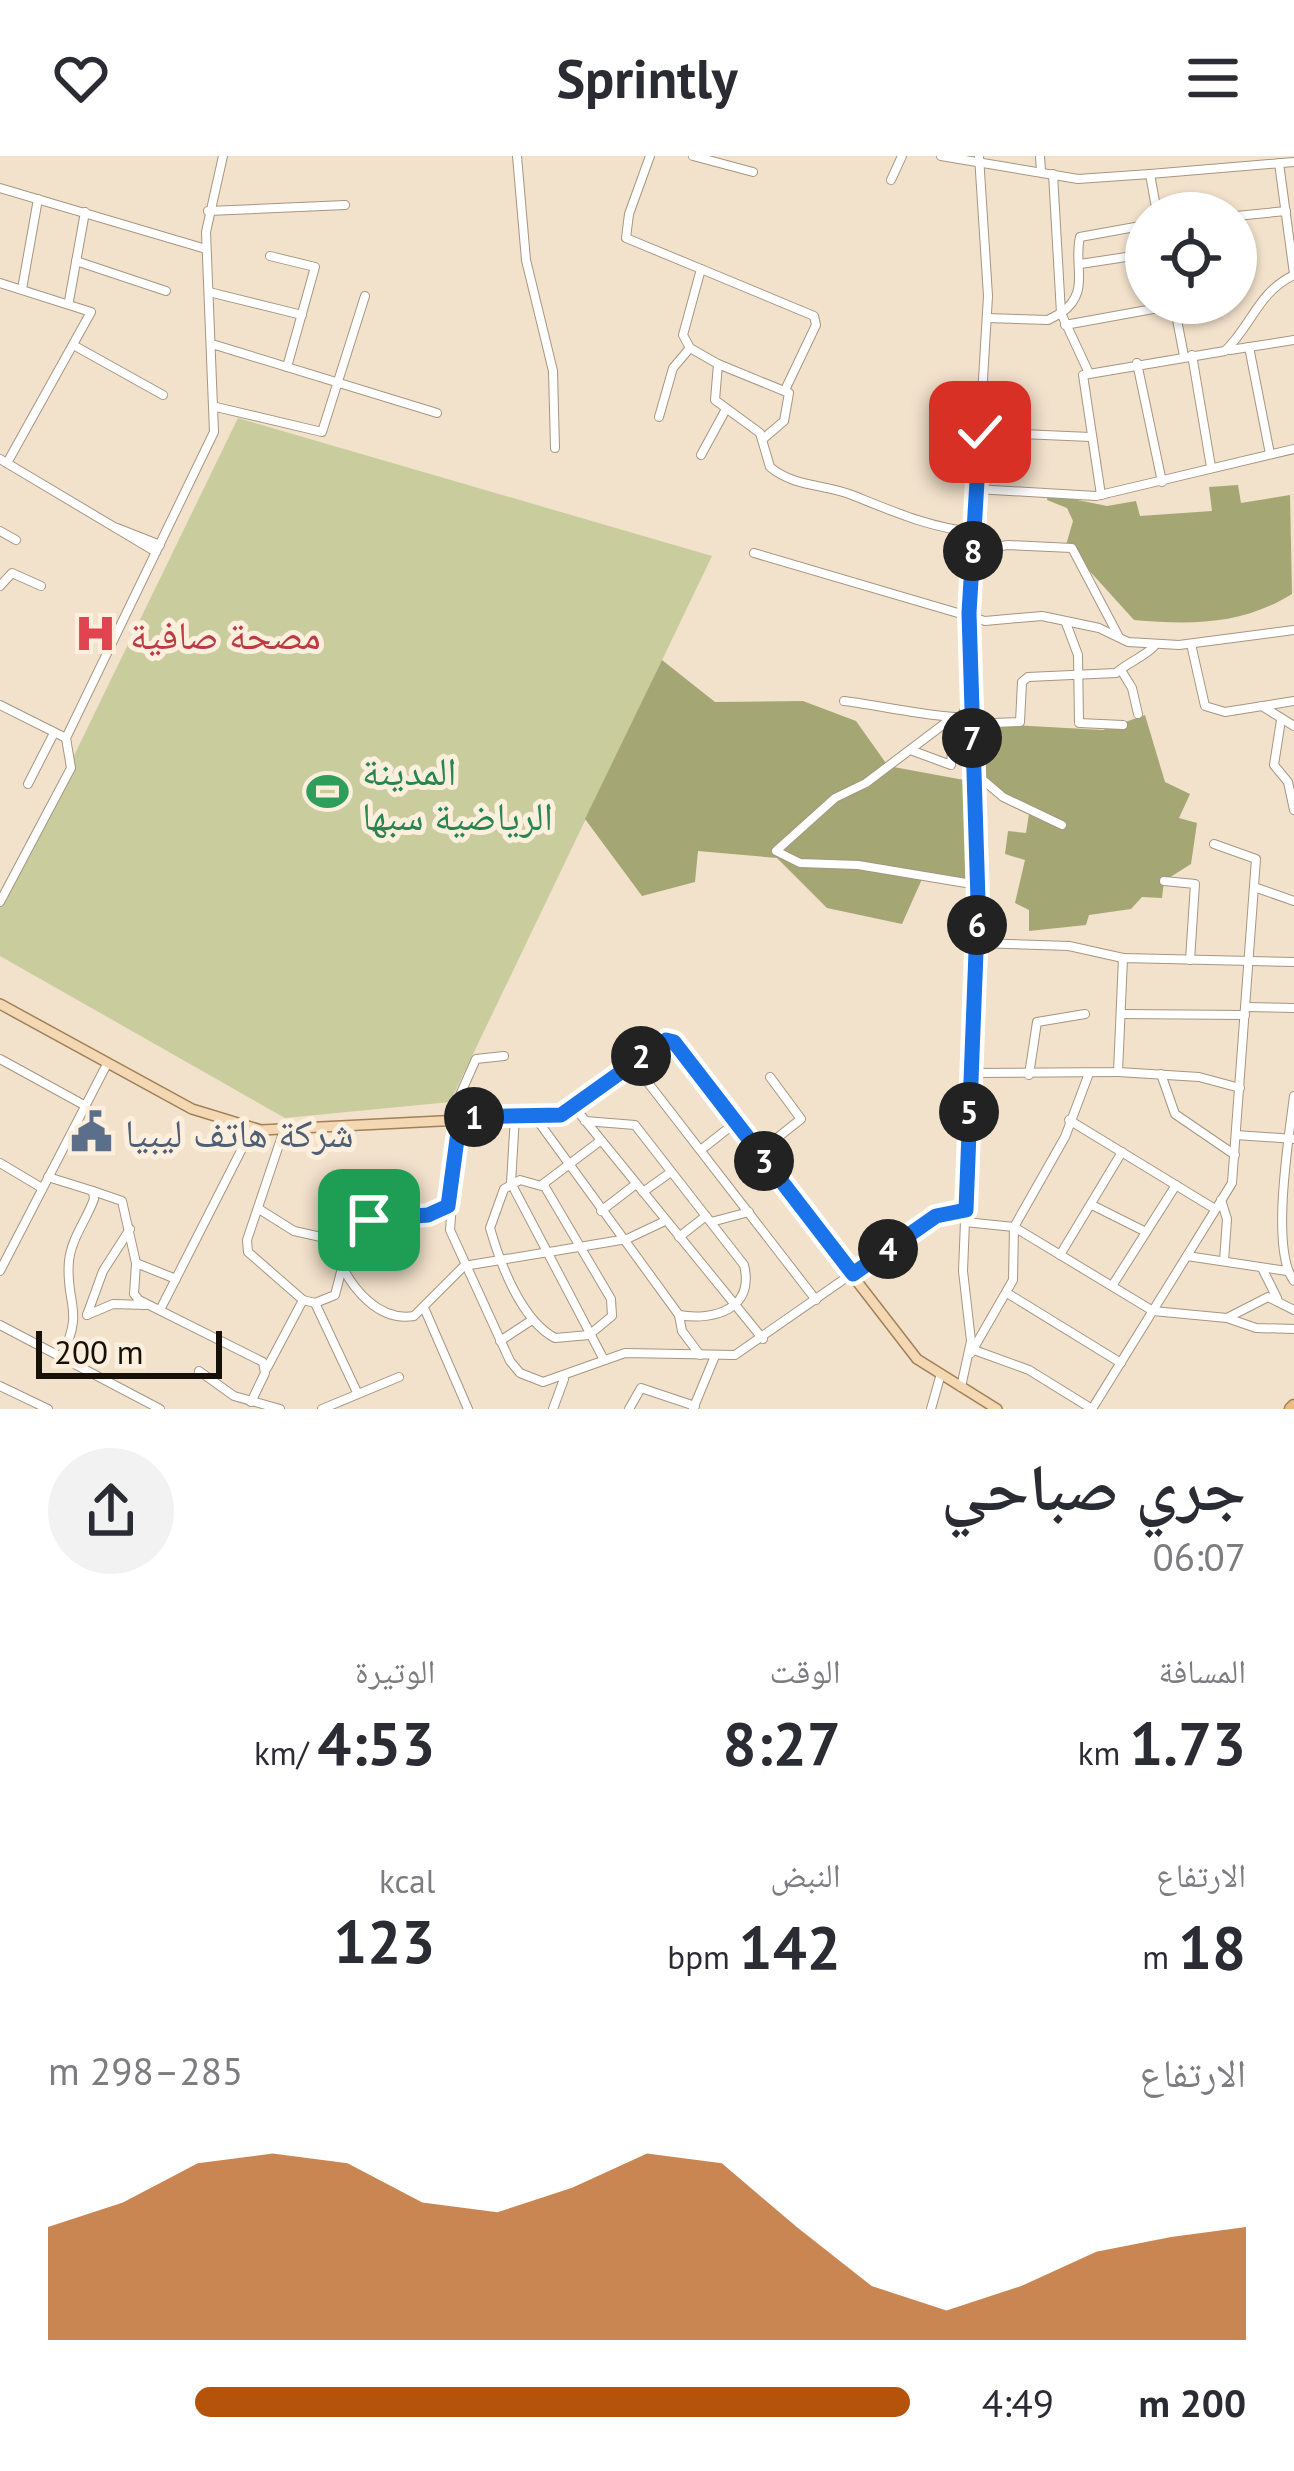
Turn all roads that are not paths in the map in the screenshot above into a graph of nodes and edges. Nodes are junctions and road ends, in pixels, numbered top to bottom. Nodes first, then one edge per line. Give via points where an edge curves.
1 (223, 156) edge
2 (517, 156) edge
3 (650, 156) edge
4 (693, 156) edge
5 (902, 156) edge
6 (941, 156) edge
7 (1040, 156) edge
8 (980, 161) edge
9 (1294, 162) edge
10 (1279, 163) junction
11 (753, 172) dead end
12 (1042, 172) junction
13 (1150, 173) junction
14 (1053, 174) junction
15 (891, 180) dead end
16 (0, 188) edge
17 (1153, 192) edge
18 (38, 200) junction
19 (345, 205) dead end
20 (208, 211) junction
21 (1286, 211) junction
22 (85, 212) junction
23 (1257, 214) edge
24 (1125, 228) edge
25 (207, 249) junction
26 (270, 256) dead end
27 (1125, 257) edge
28 (76, 261) junction
29 (1080, 264) junction
30 (700, 269) junction
31 (1294, 274) edge
32 (0, 283) edge
33 (22, 289) junction
34 (166, 291) dead end
35 (209, 292) junction
36 (365, 296) dead end
37 (69, 301) junction
38 (1061, 313) junction
39 (1125, 313) edge
40 (302, 315) junction
41 (987, 318) junction
42 (1179, 324) edge
43 (1065, 325) junction
44 (1294, 340) edge
45 (212, 344) junction
46 (75, 346) junction
47 (1249, 347) junction
48 (690, 348) junction
49 (1225, 351) junction
50 (1188, 355) junction
51 (1137, 363) junction
52 (718, 364) junction
53 (287, 367) junction
54 (1088, 370) junction
55 (340, 383) junction
56 (785, 390) junction
57 (163, 395) dead end
58 (216, 407) junction
59 (725, 411) junction
60 (437, 413) dead end
61 (659, 417) dead end
62 (980, 432) junction
63 (1090, 436) junction
64 (763, 439) junction
65 (555, 448) dead end
66 (1294, 449) edge
67 (1270, 454) junction
68 (701, 455) dead end
69 (4, 461) edge
70 (1211, 467) junction
71 (1162, 482) junction
72 (976, 489) junction
73 (1101, 495) junction
74 (115, 528) junction
75 (168, 530) junction
76 (0, 531) edge
77 (974, 532) junction
78 (134, 534) junction
79 (16, 540) dead end
80 (158, 549) junction
81 (973, 550) junction
82 (754, 553) dead end
83 (0, 586) edge
84 (41, 586) dead end
85 (969, 613) junction
86 (1065, 622) junction
87 (1294, 630) edge
88 (1120, 639) junction
89 (1191, 644) junction
90 (1155, 645) junction
91 (1120, 670) junction
92 (1079, 672) junction
93 (969, 699) junction
94 (844, 701) dead end
95 (1294, 701) edge
96 (0, 705) edge
97 (1262, 706) junction
98 (1138, 714) dead end
99 (951, 720) junction
100 (1281, 721) junction
101 (971, 724) junction
102 (1123, 725) dead end
103 (1294, 725) edge
104 (54, 733) junction
105 (66, 738) junction
106 (913, 751) junction
107 (975, 773) junction
108 (1291, 782) edge
109 (28, 784) dead end
110 (1294, 810) edge
111 (1062, 825) dead end
112 (1214, 844) dead end
113 (1163, 881) dead end
114 (978, 886) junction
115 (1254, 887) junction
116 (1294, 901) edge
117 (0, 902) edge
118 (976, 943) junction
119 (1123, 958) junction
120 (1190, 960) junction
121 (1249, 961) junction
122 (1294, 962) edge
123 (0, 1004) edge
124 (1294, 1008) edge
125 (1245, 1011) junction
126 (1085, 1014) dead end
127 (1121, 1015) junction
128 (504, 1056) dead end
129 (0, 1059) edge
130 (632, 1062) junction
131 (107, 1064) junction
132 (1118, 1072) junction
133 (970, 1073) junction
134 (1161, 1074) junction
135 (1029, 1075) junction
136 (1088, 1076) junction
137 (770, 1077) dead end
138 (1240, 1088) junction
139 (1294, 1096) edge
140 (84, 1105) junction
141 (575, 1108) junction
142 (460, 1117) junction
143 (515, 1117) junction
144 (535, 1117) junction
145 (1070, 1120) junction
146 (585, 1121) junction
147 (735, 1123) junction
148 (252, 1129) junction
149 (284, 1130) junction
150 (1237, 1135) junction
151 (1291, 1139) edge
152 (599, 1141) junction
153 (702, 1148) junction
154 (1123, 1152) junction
155 (758, 1153) junction
156 (1235, 1155) junction
157 (0, 1163) edge
158 (569, 1165) junction
159 (671, 1172) junction
160 (48, 1177) junction
161 (511, 1183) junction
162 (543, 1184) junction
163 (1176, 1185) junction
164 (42, 1188) junction
165 (639, 1188) junction
166 (93, 1190) junction
167 (1222, 1200) junction
168 (1289, 1202) edge
169 (1092, 1205) junction
170 (448, 1206) junction
171 (259, 1209) junction
172 (1215, 1209) junction
173 (601, 1210) junction
174 (966, 1210) junction
175 (749, 1212) junction
176 (708, 1219) junction
177 (665, 1221) junction
178 (965, 1222) junction
179 (131, 1227) junction
180 (1014, 1227) junction
181 (1146, 1232) junction
182 (679, 1237) junction
183 (619, 1238) junction
184 (339, 1241) junction
185 (580, 1244) junction
186 (546, 1251) junction
187 (1060, 1255) junction
188 (1187, 1256) junction
189 (503, 1259) junction
190 (136, 1262) junction
191 (1224, 1262) junction
192 (464, 1266) junction
193 (342, 1268) junction
194 (1262, 1268) junction
195 (0, 1270) edge
196 (1286, 1271) junction
197 (853, 1274) junction
198 (176, 1279) junction
199 (1294, 1281) edge
200 (1112, 1286) junction
201 (1007, 1293) junction
202 (303, 1300) junction
203 (816, 1300) junction
204 (1279, 1300) junction
205 (315, 1303) junction
206 (148, 1304) junction
207 (734, 1307) junction
208 (161, 1308) junction
209 (425, 1310) junction
210 (1294, 1310) edge
211 (1153, 1311) junction
212 (87, 1315) junction
213 (679, 1315) junction
214 (1227, 1318) junction
215 (532, 1320) junction
216 (77, 1324) junction
217 (0, 1325) edge
218 (1294, 1329) edge
219 (589, 1335) junction
220 (763, 1339) junction
221 (500, 1341) junction
222 (972, 1352) junction
223 (62, 1354) junction
224 (700, 1356) junction
225 (715, 1356) junction
226 (603, 1358) junction
227 (1121, 1363) junction
228 (199, 1371) dead end
229 (265, 1373) junction
230 (399, 1377) dead end
231 (940, 1377) junction
232 (564, 1379) junction
233 (0, 1385) edge
234 (961, 1388) junction
235 (356, 1390) junction
236 (234, 1396) junction
237 (250, 1402) junction
238 (157, 1406) edge
239 (694, 1408) edge
240 (42, 1409) edge
241 (143, 1409) edge
242 (240, 1409) edge
243 (280, 1409) edge
244 (322, 1409) edge
245 (468, 1409) edge
246 (553, 1409) edge
247 (629, 1409) edge
248 (932, 1409) edge
249 (998, 1409) edge

1 - 20 street
2 - 65 street via 526,260 553,370
3 - 30 street via 626,238
4 - 11 street
5 - 15 street
6 - 8 street
7 - 12 street
8 - 12 street
8 - 41 street
9 - 10 street
10 - 13 street
10 - 21 street
12 - 14 street
13 - 14 street
13 - 17 street
14 - 38 street
16 - 18 street
18 - 22 street
18 - 33 street
19 - 20 street
20 - 25 street
21 - 23 street
21 - 31 street
22 - 25 street
22 - 28 street
24 - 29 street via 1086,233
25 - 35 street
26 - 40 street via 315,267
27 - 29 street
28 - 34 street
28 - 37 street
29 - 38 street via 1080,290
30 - 48 street via 682,325
30 - 56 street via 814,316
31 - 49 street via 1256,303
32 - 33 street
33 - 37 street
35 - 40 street
35 - 45 street
36 - 55 street
37 - 46 street via 92,312
38 - 41 street via 1048,320
38 - 43 street
39 - 43 street
40 - 53 street
41 - 62 street
42 - 50 street
43 - 54 street
44 - 47 street
45 - 53 street
45 - 58 street
46 - 57 street
46 - 69 street
47 - 49 street
47 - 67 street
48 - 52 street
48 - 61 street via 673,368
49 - 50 street
50 - 51 street
50 - 70 street
51 - 54 street
51 - 71 street
52 - 56 street
52 - 59 street via 715,400
53 - 55 street
54 - 63 street via 1082,380
55 - 58 street via 319,433
55 - 60 street
56 - 64 street via 784,421
58 - 75 street via 210,447
59 - 64 street
59 - 68 street
62 - 63 street
62 - 72 street
63 - 73 street
64 - 77 street via 770,467 786,479
66 - 67 street
67 - 70 street
69 - 74 street
70 - 71 street
71 - 73 street
72 - 73 street
72 - 77 street
74 - 78 street
74 - 80 street
75 - 78 street
75 - 80 street
76 - 79 street
77 - 81 street
78 - 80 street
80 - 105 street
81 - 85 street
81 - 88 street via 1072,548
82 - 85 street
83 - 84 street via 12,573
85 - 86 street via 988,621 1034,615
85 - 93 street
86 - 88 street
86 - 92 street
87 - 89 street
88 - 90 street
89 - 90 street
89 - 97 street via 1204,706
90 - 91 street
91 - 92 street
91 - 98 street
92 - 101 street via 1023,680 1020,722
92 - 102 street via 1079,723
93 - 99 street
93 - 101 street
94 - 99 street
95 - 97 street
96 - 104 street
97 - 100 street
99 - 106 street
99 - 106 street via 951,765
100 - 103 street
100 - 108 street via 1273,757
101 - 107 street
104 - 105 street
104 - 109 street
105 - 117 street via 71,768
106 - 114 street via 835,797 776,851 800,863
107 - 111 street
107 - 114 street
108 - 110 street
112 - 115 street via 1255,856
113 - 120 street via 1195,884
114 - 118 street
115 - 116 street
115 - 121 street
118 - 119 street via 1070,946
118 - 133 street
119 - 120 street
119 - 127 street
120 - 121 street
121 - 122 street
121 - 125 street
123 - 131 main road
124 - 125 street
125 - 127 street
125 - 138 street
126 - 135 street via 1037,1022
127 - 132 street
128 - 142 street via 470,1066
129 - 140 street
130 - 141 main road
130 - 147 main road via 663,1040 674,1042
130 - 153 street
131 - 140 street
131 - 148 main road via 192,1109
132 - 134 street
132 - 136 street
133 - 135 street
133 - 174 street
134 - 138 street
134 - 156 street via 1175,1114
135 - 136 street
136 - 145 street
137 - 155 street via 801,1119
138 - 150 street
139 - 151 street
140 - 160 street
141 - 144 main road
141 - 146 street
142 - 143 main road
142 - 149 main road
142 - 170 street
143 - 144 main road
143 - 161 street
144 - 158 street
145 - 154 street
145 - 180 street
146 - 152 street
146 - 159 street via 633,1123
147 - 153 street
147 - 155 main road
148 - 149 main road
148 - 198 street
149 - 171 street
150 - 151 street
150 - 156 street
151 - 168 street
152 - 158 street
152 - 165 street
153 - 175 street
154 - 163 street
154 - 169 street
155 - 197 main road
156 - 167 street
157 - 164 street
158 - 162 street
158 - 173 street
159 - 165 street
159 - 176 street
160 - 164 street
160 - 166 street
161 - 162 street
161 - 186 street
161 - 189 street via 490,1223
162 - 185 street
163 - 172 street
163 - 181 street
164 - 195 street
165 - 173 street
165 - 177 street
166 - 179 street via 122,1201
166 - 216 street via 69,1261
167 - 172 street
167 - 191 street
168 - 196 street
169 - 181 street
169 - 187 street
170 - 184 street via 358,1223
170 - 192 street
171 - 184 street via 294,1231
171 - 202 street via 248,1252
172 - 188 street
173 - 183 street
174 - 178 street
174 - 197 street via 936,1216
175 - 176 street
175 - 203 street
176 - 182 street
176 - 207 street via 746,1268
177 - 182 street
177 - 183 street
178 - 180 street
178 - 222 street
179 - 190 street
179 - 212 street
180 - 187 street
180 - 201 street
181 - 200 street
182 - 207 street
183 - 185 street
183 - 213 street
184 - 193 street
185 - 186 street
185 - 219 street via 613,1303 609,1321
186 - 189 street
186 - 219 street
187 - 200 street
188 - 191 street
188 - 211 street
189 - 192 street
189 - 215 street
190 - 198 street
190 - 206 street via 134,1294
191 - 194 street
192 - 209 street
192 - 221 street
193 - 205 street via 335,1295
193 - 209 street via 374,1306 401,1318
194 - 196 street
194 - 204 street
196 - 199 street
197 - 203 street
197 - 231 main road
198 - 208 street
200 - 211 street
201 - 222 street
201 - 227 street
202 - 205 street
202 - 229 street
203 - 220 street
204 - 210 street
204 - 214 street via 1261,1298
205 - 235 street
206 - 208 street
206 - 212 street
207 - 213 street via 708,1317
207 - 220 street
208 - 229 street via 260,1360
209 - 245 street
211 - 214 street
211 - 227 street
212 - 216 street
213 - 224 street
214 - 218 street
215 - 219 street via 554,1338
215 - 221 street
216 - 223 street
217 - 223 street
219 - 226 street
220 - 225 street via 736,1355
221 - 232 street via 520,1373
222 - 227 street via 1029,1370 1092,1409
222 - 234 street
223 - 238 street
224 - 225 street
224 - 226 street
225 - 239 street
226 - 232 street
228 - 236 street
229 - 237 street
230 - 235 street
231 - 234 main road
231 - 248 street
232 - 246 street
233 - 240 street
234 - 249 main road
235 - 244 street
236 - 237 street
236 - 242 street
237 - 243 street
238 - 241 street
239 - 247 street via 641,1388

